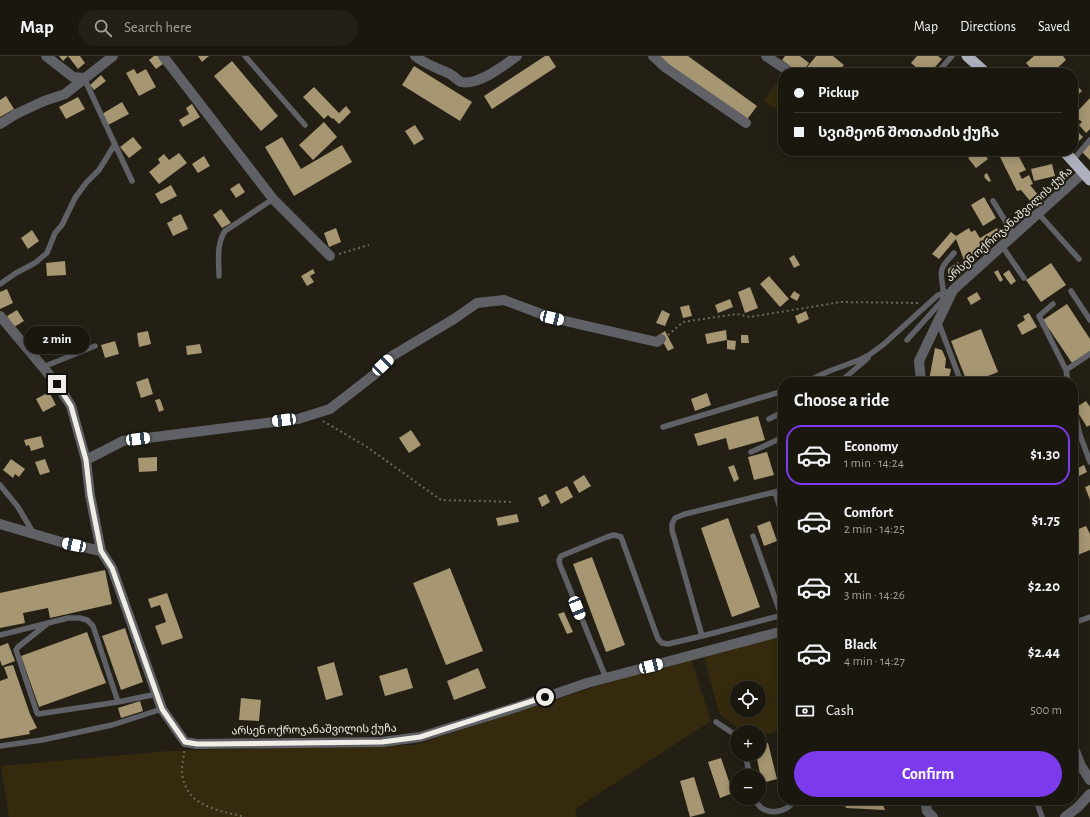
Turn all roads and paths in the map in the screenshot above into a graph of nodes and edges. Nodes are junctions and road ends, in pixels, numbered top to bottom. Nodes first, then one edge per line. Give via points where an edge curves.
1 (46, 56) edge
2 (163, 56) edge
3 (244, 56) edge
4 (415, 56) edge
5 (517, 56) edge
6 (653, 56) edge
7 (766, 56) edge
8 (952, 56) edge
9 (967, 56) edge
10 (106, 58) edge
11 (784, 68) edge
12 (941, 68) edge
13 (980, 68) edge
14 (84, 78) junction
15 (0, 124) edge
16 (746, 124) dead end
17 (305, 125) dead end
18 (1090, 140) edge
19 (115, 144) junction
20 (1078, 154) edge
21 (1069, 156) edge
22 (1076, 156) edge
23 (1073, 160) junction
24 (1087, 176) edge
25 (132, 181) dead end
26 (272, 199) junction
27 (993, 201) dead end
28 (1038, 213) junction
29 (1014, 235) junction
30 (369, 245) dead end
31 (1002, 246) junction
32 (954, 253) dead end
33 (330, 256) joint
34 (1079, 259) dead end
35 (219, 276) dead end
36 (1024, 278) dead end
37 (0, 284) edge
38 (1071, 291) dead end
39 (949, 292) junction
40 (1053, 304) dead end
41 (925, 307) junction
42 (0, 316) edge
43 (1090, 320) edge
44 (938, 321) junction
45 (664, 338) joint
46 (907, 340) dead end
47 (884, 344) junction
48 (95, 346) dead end
49 (1090, 354) edge
50 (43, 367) junction
51 (1066, 370) junction
52 (816, 377) edge
53 (846, 377) edge
54 (920, 377) edge
55 (959, 377) edge
56 (1067, 377) edge
57 (778, 392) edge
58 (312, 414) junction
59 (778, 414) edge
60 (769, 419) dead end
61 (1078, 426) edge
62 (663, 427) dead end
63 (778, 439) edge
64 (751, 452) dead end
65 (86, 460) junction
66 (1090, 462) edge
67 (0, 485) edge
68 (778, 491) edge
69 (775, 492) junction
70 (778, 501) edge
71 (514, 502) dead end
72 (0, 524) edge
73 (34, 534) junction
74 (753, 536) dead end
75 (101, 551) junction
76 (778, 604) edge
77 (778, 616) edge
78 (1090, 617) edge
79 (1078, 621) edge
80 (48, 623) junction
81 (778, 632) edge
82 (0, 635) edge
83 (702, 636) junction
84 (606, 678) junction
85 (158, 694) junction
86 (118, 702) junction
87 (162, 709) junction
88 (716, 722) dead end
89 (730, 731) edge
90 (185, 742) junction
91 (0, 746) edge
92 (1078, 758) edge
93 (1090, 780) edge
94 (1090, 794) edge
95 (757, 805) edge
96 (790, 805) edge
97 (926, 805) edge
98 (1038, 805) edge
99 (245, 817) edge
100 (934, 817) edge
101 (1042, 817) edge
102 (1065, 817) edge

1 - 14 street via 73,77
2 - 26 street
3 - 17 lane
4 - 5 street via 461,82 492,74
6 - 16 street via 666,68
7 - 11 street
8 - 12 lane
9 - 13 highway
10 - 14 street
14 - 15 street via 65,94 44,101
14 - 19 lane
18 - 20 lane
19 - 25 lane
19 - 37 lane via 99,170 75,198 47,253
21 - 23 highway
22 - 23 lane
23 - 24 highway
24 - 28 street, არსენ ოქროჯანაშვილის ქუჩა
26 - 33 street
26 - 35 lane via 225,231 219,245
27 - 29 lane
28 - 29 street, არსენ ოქროჯანაშვილის ქუჩა
28 - 34 lane
29 - 31 street, არსენ ოქროჯანაშვილის ქუჩა
30 - 33 path
31 - 36 lane
31 - 39 street, არსენ ოქროჯანაშვილის ქუჩა
32 - 39 lane via 942,270
38 - 43 lane
39 - 41 lane via 938,296
39 - 44 street, არსენ ოქროჯანაშვილის ქუჩა
39 - 46 lane
40 - 51 lane via 1039,316
41 - 45 path via 919,303 841,302 750,317 737,314 683,322
41 - 47 lane
42 - 50 street
44 - 54 street, არსენ ოქროჯანაშვილის ქუჩა via 918,361
44 - 55 lane
45 - 58 street via 657,342 552,318 504,300 477,303 392,356 375,374 330,409
47 - 52 lane via 859,360
47 - 53 lane
48 - 50 lane
49 - 51 lane
50 - 65 street via 71,406
51 - 56 lane
57 - 62 lane
58 - 65 street via 298,419 123,441
58 - 71 path via 367,447 441,500
59 - 60 lane
61 - 66 lane
63 - 64 lane
65 - 75 street
67 - 73 lane via 18,507
68 - 69 lane
69 - 70 lane
69 - 83 lane via 675,518 672,530
72 - 73 street
73 - 75 street
74 - 76 lane
75 - 85 street via 112,568
77 - 83 lane
78 - 79 lane
80 - 82 lane
80 - 86 lane via 80,618 93,626
80 - 86 lane via 16,650 37,713
81 - 84 street, არსენ ოქროჯანაშვილის ქუჩა
83 - 84 lane via 668,644 658,640 622,537 607,537 561,556 560,565
84 - 90 street, არსენ ოქროჯანაშვილის ქუჩა via 420,737 382,742
85 - 86 lane
85 - 87 street
87 - 90 street
87 - 91 lane via 112,725
88 - 89 lane
90 - 99 path via 182,772 185,787 195,800 206,807
92 - 93 street
94 - 102 street
95 - 96 lane via 767,812 781,811
97 - 100 street via 927,812
98 - 101 lane

